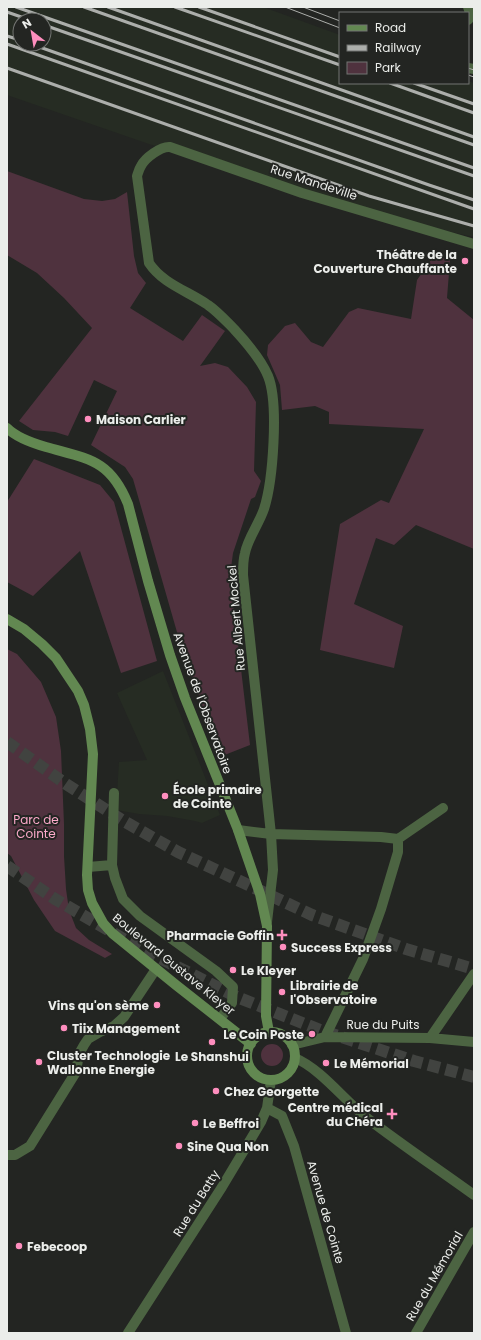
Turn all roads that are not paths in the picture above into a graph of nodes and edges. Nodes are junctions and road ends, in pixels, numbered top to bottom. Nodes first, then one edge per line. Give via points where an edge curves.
1 (468, 7) edge
2 (469, 19) edge
3 (150, 157) joint
4 (474, 244) edge
5 (7, 428) edge
6 (7, 619) edge
7 (114, 794) dead end
8 (443, 808) dead end
9 (238, 830) junction
10 (271, 834) junction
11 (398, 839) junction
12 (112, 865) junction
13 (88, 867) junction
14 (267, 926) junction
15 (156, 969) junction
16 (474, 974) edge
17 (220, 1019) junction
18 (269, 1032) junction
19 (325, 1037) junction
20 (430, 1038) junction
21 (474, 1042) edge
22 (251, 1044) junction
23 (292, 1045) junction
24 (295, 1058) junction
25 (271, 1080) junction
26 (267, 1108) junction
27 (7, 1155) edge
28 (474, 1195) edge
29 (474, 1232) edge
30 (128, 1333) edge
31 (346, 1333) edge
32 (416, 1333) edge

1 - 2 street via 471,16
3 - 4 street, Rue Mandeville via 163,147 174,148 302,193
3 - 10 street, Rue Albert Mockel via 140,167 137,176 148,263 161,278 209,305 241,337 263,366 269,377 272,392 274,416 268,491 264,510 245,553 243,574
5 - 9 street, Avenue de l'Observatoire via 35,444 98,463 121,488 128,504 170,655
6 - 13 street, Boulevard Gustave Kleyer via 24,629 56,658 78,691 84,705 93,754
7 - 12 street
8 - 11 street
9 - 10 street
9 - 14 street, Avenue de l'Observatoire via 260,894
10 - 11 street via 381,836
10 - 14 street, Rue Albert Mockel via 273,870
11 - 19 street via 398,852 363,960
12 - 13 street
12 - 17 street via 123,899 140,916 216,971 233,987 232,1003
13 - 15 street, Boulevard Gustave Kleyer via 88,890 97,915 112,933
14 - 18 street, Avenue de l'Observatoire via 266,1016
15 - 17 street, Boulevard Gustave Kleyer
15 - 27 street via 124,1017 114,1026 88,1039 79,1054 76,1072 30,1146 14,1155
16 - 20 street
17 - 22 street, Boulevard Gustave Kleyer
18 - 22 street via 262,1034
18 - 23 street via 284,1036
19 - 20 street, Rue du Puits
19 - 23 street, Rue du Puits
20 - 21 street, Rue du Puits
22 - 25 street via 247,1058 249,1065 259,1077
23 - 24 street
24 - 25 street via 288,1072
24 - 28 street via 305,1062 367,1118
25 - 26 street, Rue du Batty
26 - 30 street, Rue du Batty via 222,1187
26 - 31 street, Avenue de Cointe via 282,1116 294,1146
29 - 32 street, Rue du Mémorial

